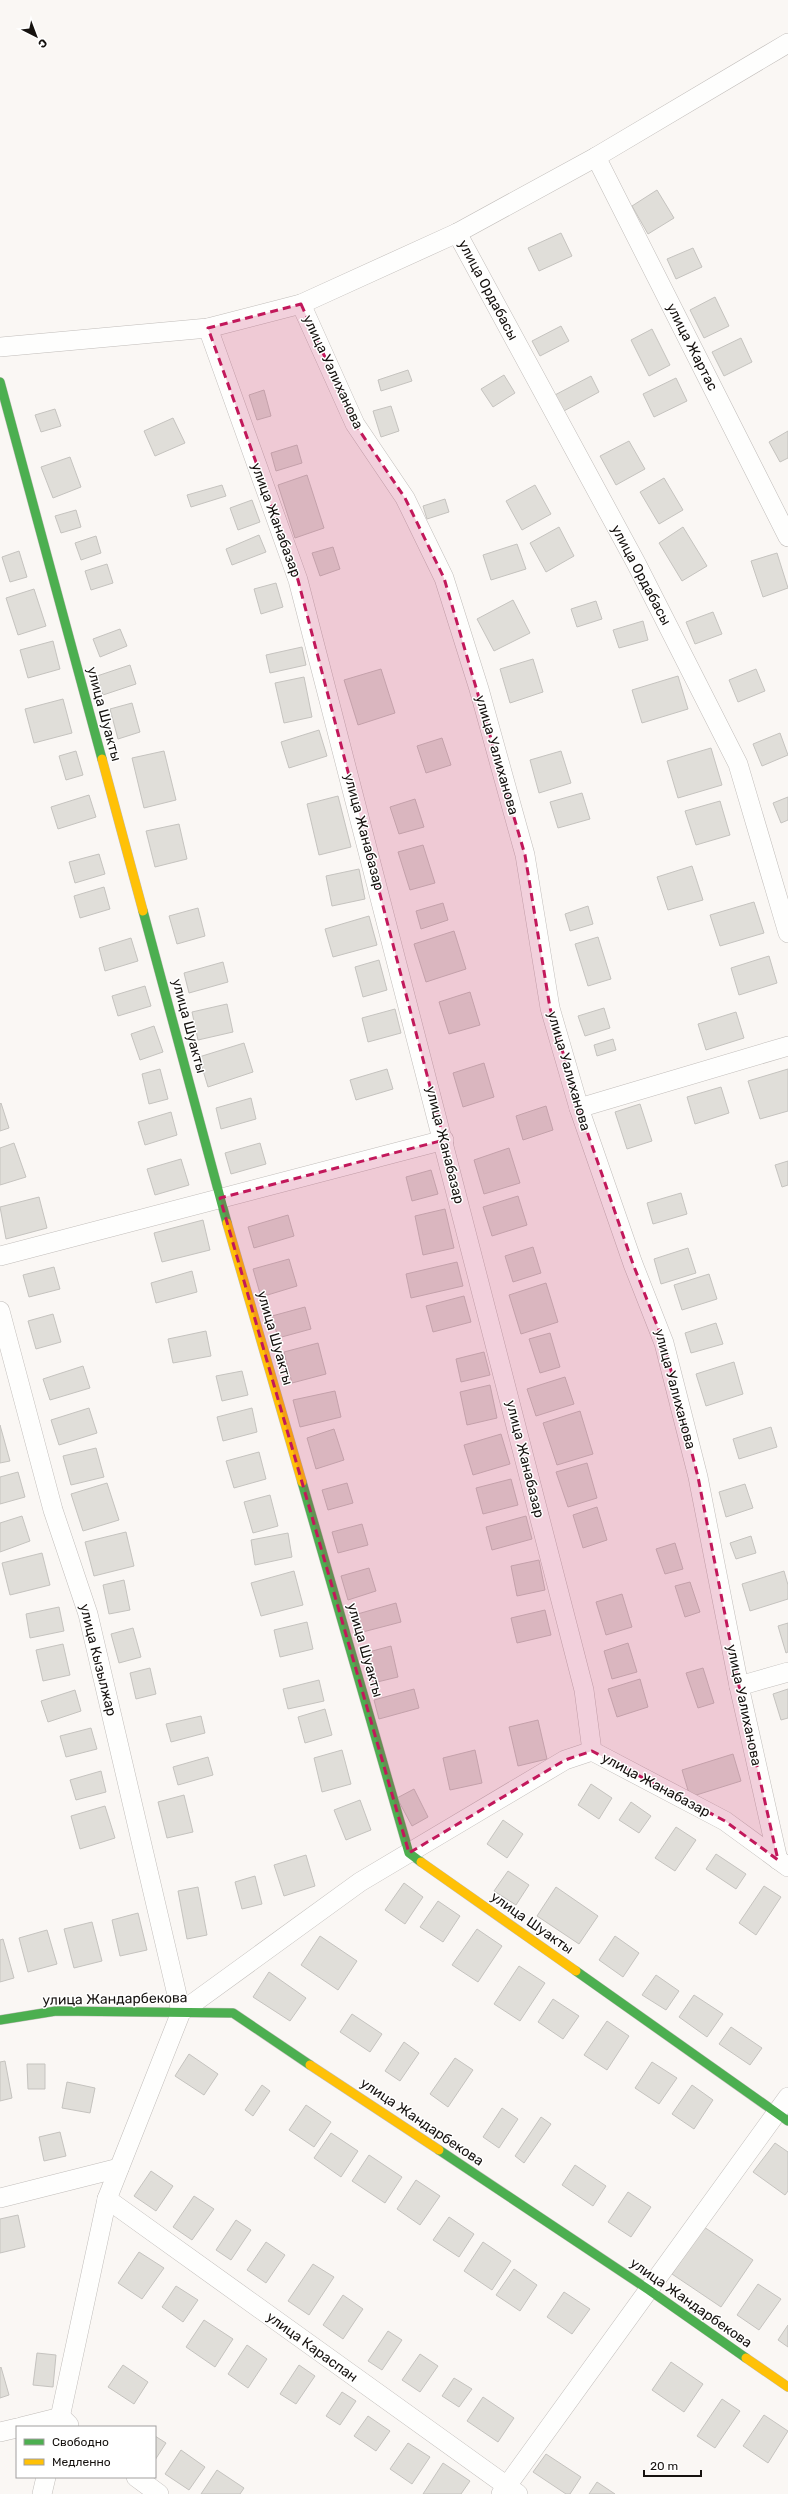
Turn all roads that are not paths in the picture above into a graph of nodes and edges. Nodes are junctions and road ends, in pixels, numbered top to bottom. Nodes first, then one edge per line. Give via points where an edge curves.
1 (788, 44) edge
2 (596, 156) junction
3 (457, 233) junction
4 (301, 304) junction
5 (208, 328) junction
6 (0, 347) edge
7 (0, 382) edge
8 (788, 537) edge
9 (788, 933) edge
10 (788, 1046) edge
11 (578, 1108) junction
12 (444, 1140) junction
13 (220, 1198) junction
14 (0, 1256) edge
15 (0, 1311) edge
16 (788, 1672) edge
17 (739, 1686) junction
18 (592, 1751) junction
19 (409, 1853) junction
20 (783, 1864) edge
21 (181, 2012) junction
22 (0, 2020) edge
23 (788, 2097) edge
24 (782, 2117) edge
25 (118, 2168) junction
26 (0, 2198) edge
27 (107, 2199) junction
28 (649, 2290) junction
29 (788, 2387) edge
30 (64, 2424) edge
31 (35, 2426) edge
32 (16, 2428) edge
33 (0, 2432) edge
34 (46, 2478) edge
35 (137, 2478) edge
36 (508, 2492) edge
37 (42, 2494) edge
38 (159, 2494) edge

1 - 2 street
2 - 3 street
2 - 8 street, улица Жартас
3 - 4 street
3 - 9 street, улица Ордабасы via 636,563 738,764
4 - 5 street
4 - 11 street, улица Уалиханова via 355,424 405,498 444,578 479,689 525,855 550,1008
5 - 6 street
5 - 12 street, улица Жанабазар via 298,580
7 - 13 street, улица Шуакты
10 - 11 street
11 - 17 street, улица Уалиханова via 632,1264 664,1343 698,1477
12 - 13 street
12 - 18 street, улица Жанабазар via 584,1690
13 - 14 street
13 - 19 street, улица Шуакты
15 - 21 street, улица Кызылжар via 53,1510 88,1614
16 - 17 street
17 - 20 street, улица Уалиханова
18 - 19 street via 565,1760
18 - 20 street, улица Жанабазар via 725,1821
19 - 21 street via 360,1882
19 - 24 street, улица Шуакты
21 - 22 street, улица Жандарбекова via 56,2011
21 - 25 street
21 - 28 street, улица Жандарбекова via 233,2013
23 - 24 street
24 - 28 street
25 - 26 street
25 - 27 street
27 - 30 street
27 - 36 street, улица Караспан
28 - 29 street, улица Жандарбекова
28 - 36 street
30 - 31 street
32 - 33 street
34 - 37 street
35 - 38 street

